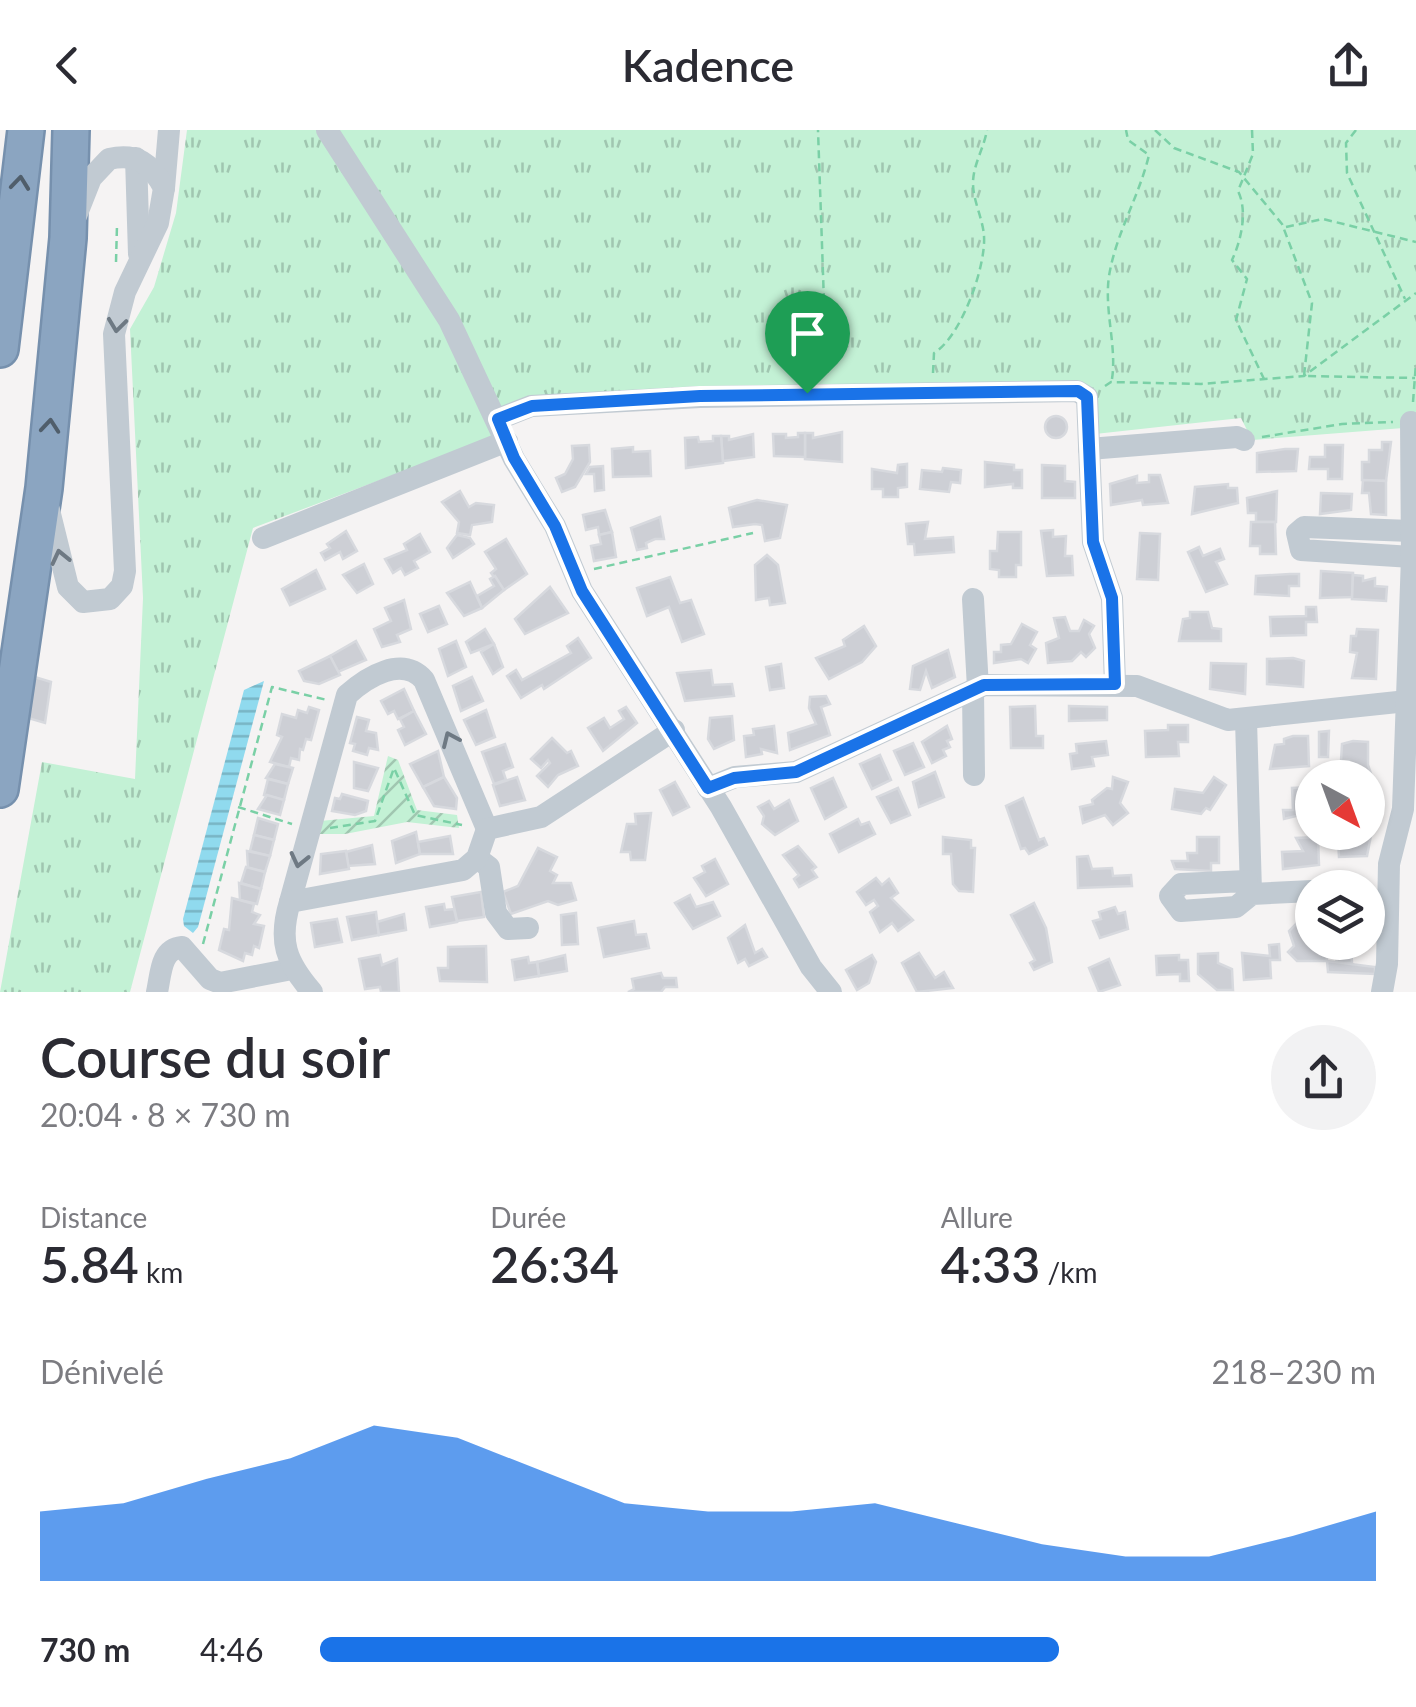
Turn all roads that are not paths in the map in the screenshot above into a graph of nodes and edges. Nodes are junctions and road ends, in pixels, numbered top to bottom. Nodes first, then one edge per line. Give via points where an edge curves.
1 (26, 130) edge
2 (71, 130) edge
3 (170, 130) edge
4 (327, 130) edge
5 (136, 158) junction
6 (164, 188) junction
7 (68, 238) junction
8 (139, 262) junction
9 (0, 349) edge
10 (1410, 422) road end
11 (502, 430) junction
12 (1244, 440) road end
13 (1089, 449) junction
14 (1414, 464) edge
15 (44, 488) junction
16 (1411, 531) junction
17 (263, 538) dead end
18 (1412, 558) junction
19 (973, 599) dead end
20 (1115, 684) junction
21 (976, 689) junction
22 (1407, 701) junction
23 (1246, 720) junction
24 (674, 730) junction
25 (974, 776) dead end
26 (708, 788) junction
27 (0, 789) edge
28 (485, 826) junction
29 (477, 858) junction
30 (1383, 870) edge
31 (1295, 891) edge
32 (290, 902) junction
33 (528, 928) dead end
34 (1385, 949) edge
35 (292, 969) junction
36 (156, 992) edge
37 (312, 992) edge
38 (831, 992) edge
39 (1382, 992) edge

9 -> 1 highway
2 - 7 highway
3 - 6 street
4 - 11 street via 449,320
5 - 6 street
5 - 7 street via 109,158 99,166
5 - 8 street
6 - 8 street via 158,223
15 -> 7 highway
8 -> 15 street via 114,334 125,571 110,599 83,602 68,587
10 - 14 street
11 - 13 street via 532,406 807,393 1078,391 1087,397
11 - 17 street
11 - 24 street via 575,574
12 - 13 street
13 - 20 street via 1093,542 1112,598
14 - 16 street
15 - 27 highway
16 - 18 street
16 - 18 street via 1304,527 1297,544 1307,551
18 - 22 street
19 - 21 street
20 - 21 street
20 - 23 street
21 - 25 street
21 - 26 street via 796,772 734,778
22 - 23 street
22 - 30 street via 1403,809
23 - 31 street via 1250,888
24 - 26 street
24 - 28 street via 541,817
26 - 38 street
28 - 29 street
28 -> 32 street via 418,673 392,668 354,688 342,705
29 - 32 street via 463,870
29 - 33 street via 489,867 496,913 508,929
32 - 35 street via 281,942
34 - 39 street
35 - 36 street via 220,983 182,948 173,948
35 - 37 street

